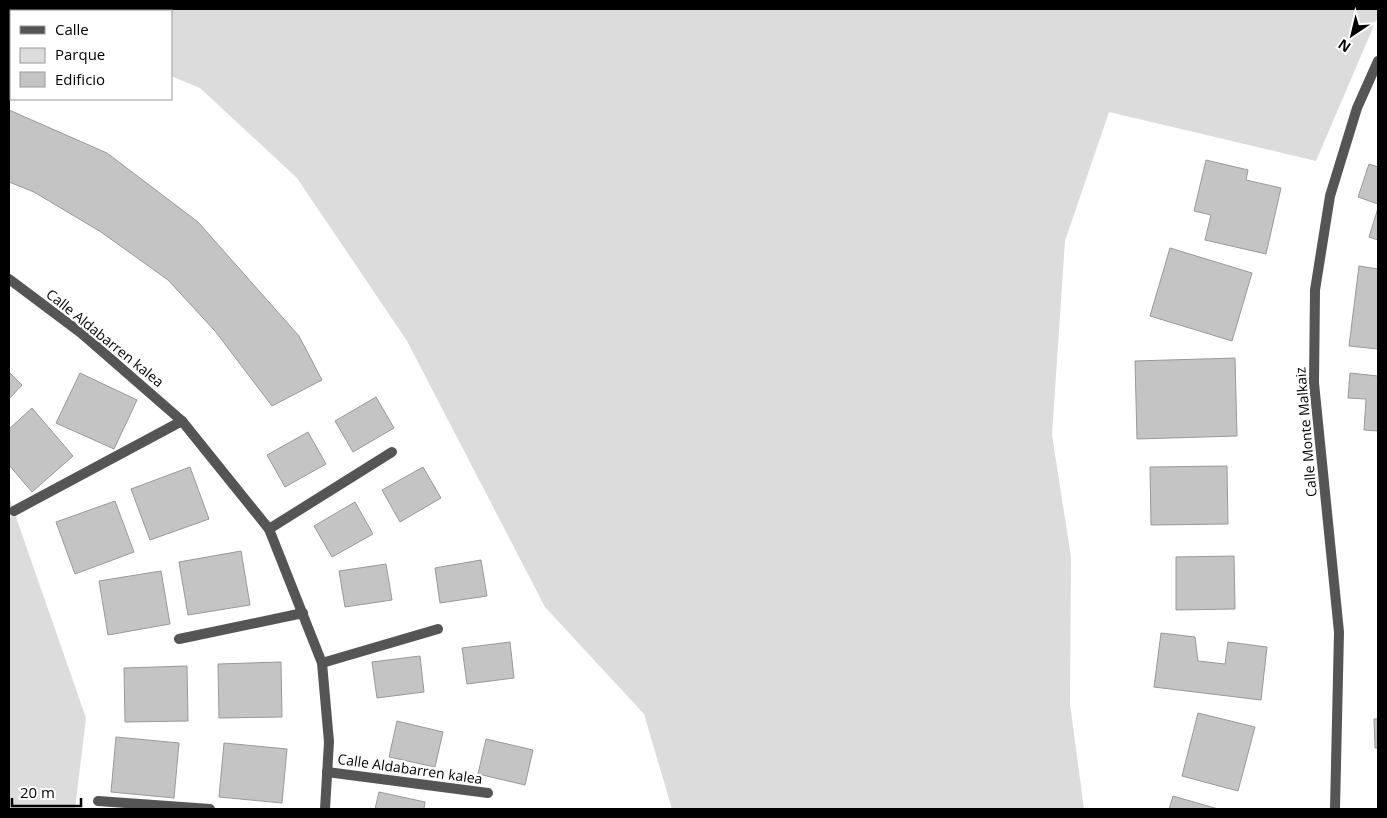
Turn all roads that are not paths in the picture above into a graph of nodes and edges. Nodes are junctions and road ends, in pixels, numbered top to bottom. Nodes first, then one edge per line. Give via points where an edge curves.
1 (1378, 61) edge
2 (9, 279) edge
3 (182, 421) junction
4 (392, 452) dead end
5 (14, 511) dead end
6 (269, 529) junction
7 (303, 613) junction
8 (438, 629) dead end
9 (179, 639) dead end
10 (322, 663) junction
11 (327, 772) junction
12 (488, 793) dead end
13 (98, 802) dead end
14 (210, 809) edge
15 (325, 809) edge
16 (1334, 809) edge

1 - 16 street, Calle Monte Malkaiz via 1357,108 1330,196 1315,290 1314,383 1339,632
2 - 3 street, Calle Aldabarren kalea via 81,332
3 - 5 street
3 - 6 street, Calle Aldabarren kalea
4 - 6 street
6 - 7 street, Calle Aldabarren kalea
7 - 9 street
7 - 10 street, Calle Aldabarren kalea
8 - 10 street
10 - 11 street, Calle Aldabarren kalea via 329,742
11 - 12 street, Calle Aldabarren kalea
11 - 15 street, Calle Aldabarren kalea
13 - 14 street

